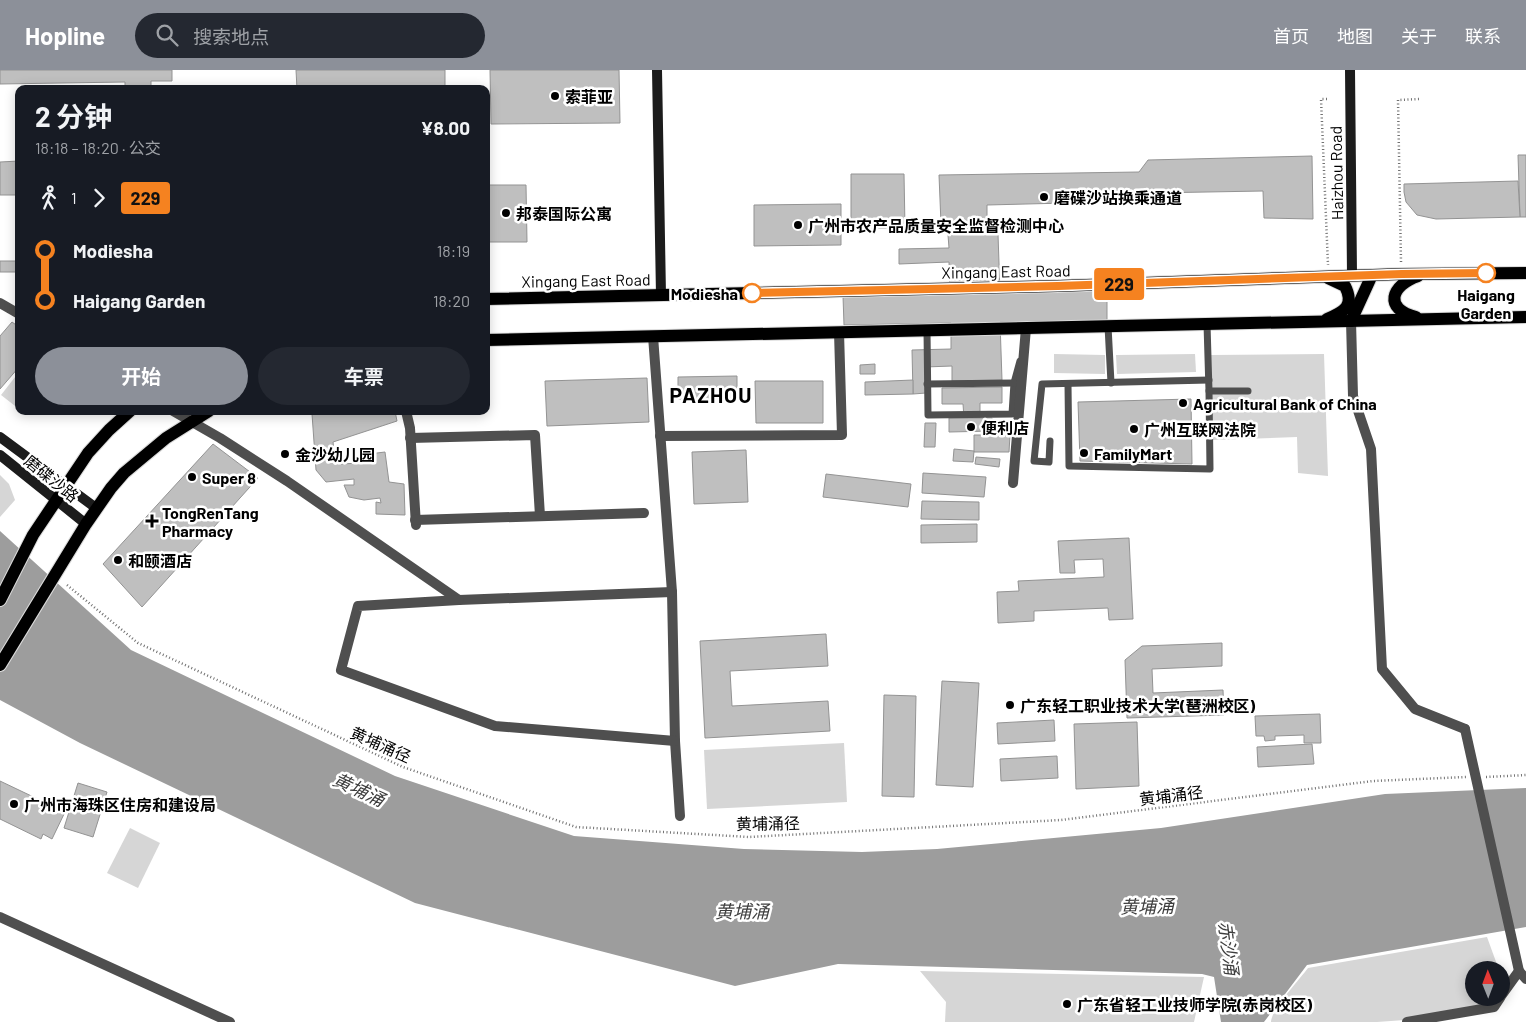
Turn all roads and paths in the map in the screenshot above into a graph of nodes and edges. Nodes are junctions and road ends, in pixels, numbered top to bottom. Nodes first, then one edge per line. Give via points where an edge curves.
1 (657, 70) edge
2 (1350, 70) edge
3 (1328, 99) dead end
4 (1419, 99) dead end
5 (1428, 273) junction
6 (1526, 273) edge
7 (1402, 274) junction
8 (1372, 275) junction
9 (1324, 276) junction
10 (1352, 276) junction
11 (661, 295) junction
12 (490, 299) edge
13 (0, 303) edge
14 (15, 312) edge
15 (1526, 317) edge
16 (1429, 320) junction
17 (1352, 321) junction
18 (1323, 322) junction
19 (1207, 324) junction
20 (1108, 326) junction
21 (1026, 328) junction
22 (927, 330) junction
23 (839, 332) junction
24 (654, 336) junction
25 (490, 340) edge
26 (1025, 342) junction
27 (1209, 380) junction
28 (1111, 382) junction
29 (1014, 383) junction
30 (927, 384) junction
31 (1068, 384) junction
32 (1248, 390) dead end
33 (1209, 391) junction
34 (126, 415) edge
35 (180, 415) edge
36 (202, 415) edge
37 (407, 415) edge
38 (191, 422) junction
39 (0, 436) edge
40 (660, 436) junction
41 (410, 438) junction
42 (1050, 441) dead end
43 (0, 455) edge
44 (1013, 483) dead end
45 (65, 486) junction
46 (56, 500) junction
47 (96, 508) junction
48 (644, 513) dead end
49 (540, 516) junction
50 (86, 524) junction
51 (67, 584) dead end
52 (672, 592) junction
53 (0, 600) edge
54 (459, 600) junction
55 (0, 665) edge
56 (675, 741) junction
57 (1526, 775) edge
58 (1469, 777) dead end
59 (1478, 777) dead end
60 (680, 816) dead end
61 (0, 917) edge
62 (1522, 975) edge
63 (1510, 988) edge
64 (1495, 1006) edge
65 (230, 1022) edge
66 (1407, 1022) edge

1 - 11 street
2 - 10 street, Haizhou Road
3 - 9 path via 1322,99
4 - 7 path via 1398,100
5 - 6 main road, Xingang East Road
5 - 7 main road, Xingang East Road
5 - 16 main road via 1402,284 1395,300 1402,312
7 - 8 main road, Xingang East Road
8 - 10 main road, Xingang East Road
8 - 17 main road
9 - 10 main road, Xingang East Road
9 - 11 main road, Xingang East Road via 1067,286
9 - 18 main road via 1345,286 1349,299 1343,312
11 - 12 main road, Xingang East Road
13 - 14 street
15 - 16 main road
16 - 17 main road
17 - 18 main road
17 - 62 street, bridge via 1353,396 1371,449 1382,669 1415,709 1465,729
18 - 19 main road
19 - 20 main road
19 - 27 lane
20 - 21 main road
20 - 28 lane
21 - 22 main road
21 - 26 street
22 - 23 main road
22 - 30 lane
23 - 24 main road
23 - 40 street via 842,435
24 - 25 main road
24 - 40 street
26 - 29 lane
26 - 44 street
27 - 28 lane
27 - 33 lane
28 - 31 lane
29 - 30 lane
29 - 30 lane via 1012,414 928,415
31 - 33 lane via 1070,466 1210,469
31 - 42 lane via 1042,384 1034,461 1050,462
32 - 33 lane
34 - 45 main road via 88,453
35 - 38 street
36 - 38 main road
37 - 41 street
38 - 47 main road via 124,473
38 - 54 street via 287,481
39 - 45 street, 磨碟沙路
40 - 52 street
41 - 49 street via 535,435
41 - 49 street via 416,523
43 - 46 street, 磨碟沙路
45 - 46 main road
45 - 47 street, 磨碟沙路
46 - 50 street, 磨碟沙路
46 - 53 main road via 33,534
47 - 50 main road
48 - 49 street
50 - 55 main road
51 - 58 path, 黄埔涌径 via 138,643 403,767 576,827 749,836 1051,820 1373,781
52 - 54 street
52 - 56 street
54 - 56 street via 358,606 341,670 495,726
56 - 60 street
57 - 59 path
61 - 65 street
62 - 63 street
64 - 66 street

